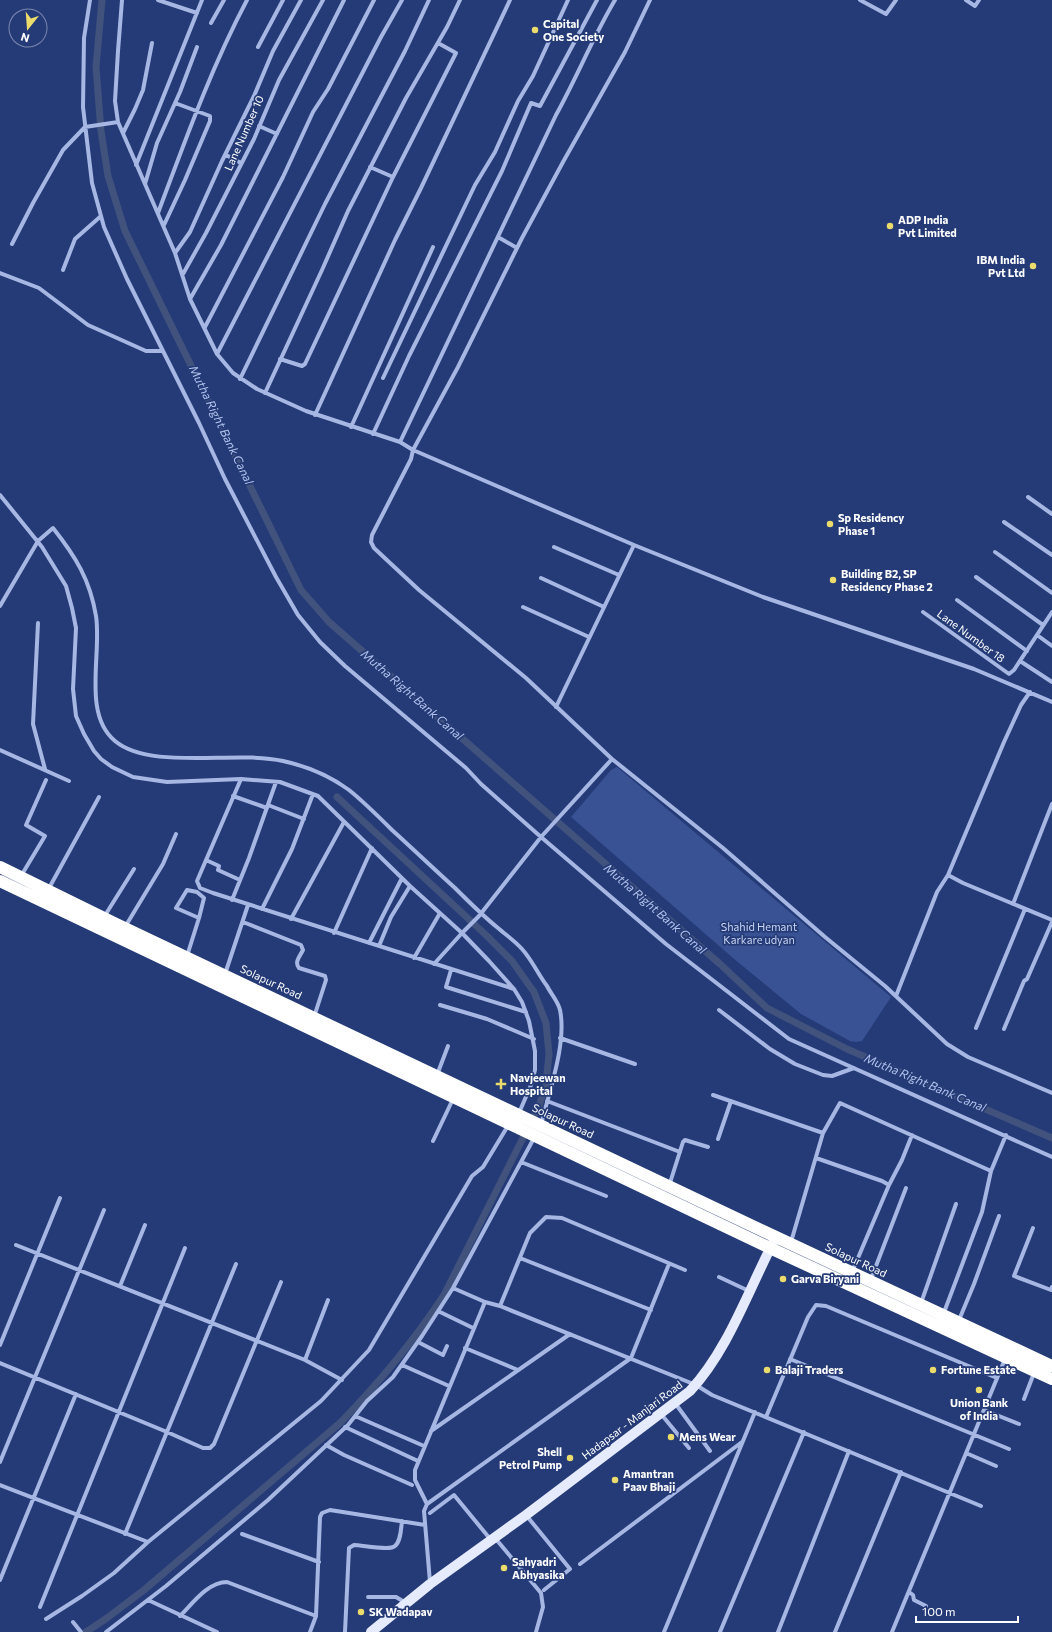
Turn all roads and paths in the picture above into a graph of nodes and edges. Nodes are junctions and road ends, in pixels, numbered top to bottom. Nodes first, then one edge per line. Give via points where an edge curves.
1 (90, 0) edge
2 (122, 0) edge
3 (158, 0) edge
4 (202, 0) edge
5 (224, 0) edge
6 (247, 0) edge
7 (283, 0) edge
8 (301, 0) edge
9 (323, 0) edge
10 (344, 0) edge
11 (374, 0) edge
12 (402, 0) edge
13 (429, 0) edge
14 (460, 0) edge
15 (510, 0) edge
16 (568, 0) edge
17 (597, 0) edge
18 (615, 0) edge
19 (650, 0) edge
20 (860, 0) edge
21 (896, 0) edge
22 (966, 0) edge
23 (979, 0) edge
24 (168, 2) edge
25 (197, 13) junction
26 (211, 23) dead end
27 (152, 42) dead end
28 (438, 43) junction
29 (197, 47) dead end
30 (258, 47) dead end
31 (175, 103) junction
32 (197, 110) junction
33 (118, 122) junction
34 (259, 126) junction
35 (86, 127) junction
36 (123, 133) junction
37 (276, 134) junction
38 (226, 155) junction
39 (241, 163) junction
40 (136, 165) junction
41 (370, 167) junction
42 (393, 177) junction
43 (145, 184) junction
44 (158, 213) junction
45 (101, 216) junction
46 (164, 225) junction
47 (498, 237) junction
48 (12, 244) dead end
49 (433, 247) dead end
50 (517, 248) junction
51 (175, 253) junction
52 (63, 270) dead end
53 (0, 273) edge
54 (183, 274) junction
55 (190, 299) junction
56 (205, 327) junction
57 (162, 351) junction
58 (218, 354) junction
59 (280, 359) junction
60 (240, 378) junction
61 (383, 378) dead end
62 (265, 393) junction
63 (315, 415) junction
64 (351, 427) junction
65 (373, 434) junction
66 (400, 442) junction
67 (413, 450) junction
68 (0, 495) edge
69 (1028, 497) dead end
70 (1052, 514) edge
71 (1004, 522) dead end
72 (38, 541) junction
73 (634, 544) junction
74 (554, 547) dead end
75 (995, 552) dead end
76 (1052, 555) edge
77 (619, 575) junction
78 (976, 577) dead end
79 (541, 578) dead end
80 (1052, 593) edge
81 (957, 600) dead end
82 (0, 606) edge
83 (523, 607) dead end
84 (604, 607) junction
85 (922, 612) dead end
86 (1052, 612) edge
87 (38, 623) dead end
88 (1043, 625) junction
89 (1037, 635) junction
90 (589, 637) junction
91 (1052, 646) edge
92 (1027, 650) junction
93 (1020, 661) junction
94 (1052, 682) edge
95 (1030, 692) junction
96 (1052, 702) edge
97 (556, 706) junction
98 (0, 750) edge
99 (612, 759) junction
100 (45, 768) junction
101 (46, 780) dead end
102 (241, 780) junction
103 (69, 781) dead end
104 (276, 782) junction
105 (313, 794) junction
106 (233, 796) junction
107 (99, 797) dead end
108 (267, 807) junction
109 (1052, 807) edge
110 (304, 819) junction
111 (344, 822) junction
112 (176, 834) dead end
113 (541, 837) junction
114 (372, 848) junction
115 (206, 860) junction
116 (0, 867) edge
117 (134, 869) dead end
118 (948, 875) junction
119 (20, 876) junction
120 (402, 878) junction
121 (240, 880) junction
122 (0, 881) edge
123 (410, 886) junction
124 (48, 890) junction
125 (232, 900) junction
126 (1013, 904) junction
127 (248, 905) junction
128 (262, 909) junction
129 (1025, 909) junction
130 (440, 914) junction
131 (480, 915) junction
132 (104, 918) junction
133 (199, 918) junction
134 (291, 918) junction
135 (1052, 921) edge
136 (243, 922) junction
137 (125, 928) junction
138 (334, 933) junction
139 (462, 933) junction
140 (369, 943) junction
141 (379, 946) junction
142 (187, 956) junction
143 (414, 958) junction
144 (434, 964) junction
145 (451, 970) junction
146 (225, 975) junction
147 (514, 990) junction
148 (896, 996) junction
149 (440, 1005) dead end
150 (720, 1010) dead end
151 (526, 1012) junction
152 (314, 1017) junction
153 (976, 1028) dead end
154 (1004, 1029) dead end
155 (560, 1038) junction
156 (534, 1039) junction
157 (448, 1046) dead end
158 (635, 1064) dead end
159 (854, 1068) junction
160 (437, 1076) junction
161 (1052, 1094) edge
162 (713, 1095) dead end
163 (454, 1097) junction
164 (547, 1101) junction
165 (731, 1101) junction
166 (516, 1120) junction
167 (537, 1130) junction
168 (823, 1133) junction
169 (912, 1135) junction
170 (1006, 1135) junction
171 (718, 1139) dead end
172 (433, 1141) dead end
173 (708, 1147) dead end
174 (680, 1152) junction
175 (1052, 1157) edge
176 (816, 1158) junction
177 (521, 1162) junction
178 (991, 1171) junction
179 (889, 1185) junction
180 (669, 1186) junction
181 (906, 1188) dead end
182 (606, 1196) dead end
183 (60, 1198) dead end
184 (956, 1204) dead end
185 (104, 1210) dead end
186 (999, 1216) dead end
187 (145, 1225) dead end
188 (1033, 1228) dead end
189 (773, 1243) junction
190 (16, 1244) dead end
191 (790, 1244) junction
192 (185, 1248) dead end
193 (38, 1253) junction
194 (520, 1258) junction
195 (236, 1264) dead end
196 (669, 1264) junction
197 (79, 1270) junction
198 (685, 1270) dead end
199 (852, 1273) junction
200 (719, 1277) dead end
201 (870, 1281) junction
202 (281, 1282) dead end
203 (120, 1286) junction
204 (1052, 1287) edge
205 (452, 1288) junction
206 (749, 1291) junction
207 (328, 1300) dead end
208 (485, 1302) junction
209 (163, 1304) junction
210 (921, 1304) junction
211 (500, 1306) junction
212 (650, 1310) junction
213 (438, 1311) junction
214 (943, 1315) junction
215 (958, 1322) junction
216 (212, 1323) junction
217 (473, 1328) junction
218 (570, 1334) junction
219 (256, 1341) junction
220 (418, 1342) junction
221 (0, 1345) edge
222 (448, 1346) dead end
223 (465, 1348) junction
224 (1006, 1357) junction
225 (631, 1358) junction
226 (790, 1359) junction
227 (305, 1360) junction
228 (0, 1363) edge
229 (402, 1365) junction
230 (1052, 1366) edge
231 (518, 1370) junction
232 (1034, 1371) junction
233 (35, 1378) junction
234 (997, 1378) junction
235 (1052, 1379) edge
236 (342, 1380) junction
237 (696, 1385) junction
238 (448, 1386) junction
239 (76, 1394) junction
240 (1024, 1399) dead end
241 (675, 1402) junction
242 (984, 1410) junction
243 (118, 1412) junction
244 (755, 1412) junction
245 (661, 1413) junction
246 (355, 1416) junction
247 (766, 1417) junction
248 (1019, 1424) dead end
249 (345, 1427) junction
250 (430, 1431) junction
251 (167, 1432) junction
252 (804, 1432) junction
253 (974, 1434) junction
254 (743, 1442) junction
255 (326, 1445) junction
256 (424, 1446) junction
257 (689, 1448) dead end
258 (1009, 1449) dead end
259 (710, 1451) dead end
260 (849, 1451) junction
261 (966, 1453) junction
262 (418, 1461) junction
263 (0, 1462) edge
264 (996, 1466) dead end
265 (901, 1472) junction
266 (0, 1485) edge
267 (412, 1485) dead end
268 (950, 1492) junction
269 (34, 1498) junction
270 (427, 1504) junction
271 (981, 1506) dead end
272 (430, 1513) dead end
273 (77, 1515) junction
274 (526, 1515) junction
275 (402, 1521) junction
276 (425, 1525) junction
277 (125, 1534) junction
278 (242, 1534) dead end
279 (493, 1539) junction
280 (148, 1542) junction
281 (319, 1562) junction
282 (580, 1564) dead end
283 (0, 1580) edge
284 (430, 1584) junction
285 (544, 1590) dead end
286 (909, 1592) junction
287 (368, 1597) dead end
288 (148, 1600) junction
289 (407, 1603) junction
290 (40, 1606) dead end
291 (926, 1606) dead end
292 (180, 1616) junction
293 (316, 1616) junction
294 (46, 1619) dead end
295 (75, 1623) dead end
296 (81, 1632) edge
297 (106, 1632) edge
298 (217, 1632) edge
299 (310, 1632) edge
300 (344, 1632) edge
301 (371, 1632) edge
302 (536, 1632) edge
303 (664, 1632) edge
304 (720, 1632) edge
305 (778, 1632) edge
306 (835, 1632) edge
307 (892, 1632) edge

1 - 35 street via 84,38 83,107
2 - 33 street via 115,101
3 - 24 street
4 - 25 street
5 - 26 street
6 - 32 street
7 - 30 street
8 - 38 street via 273,51
9 - 34 street, Lane Number 10 via 279,80
10 - 37 street
11 - 56 street via 328,89 313,112 283,177
12 - 58 street via 381,36
13 - 60 street
14 - 28 street
15 - 63 street via 395,240
16 - 61 street
17 - 65 street via 540,106 531,103 502,171 412,349
18 - 47 street
19 - 50 street via 625,52
20 - 21 street via 886,14
22 - 23 street via 975,6
24 - 25 street
25 - 40 street
27 - 36 street via 143,90
28 - 41 street
28 - 42 street via 456,53
29 - 31 street
31 - 32 street
31 - 43 street via 157,143
32 - 44 street
32 - 46 street via 210,116 210,121
33 - 35 street
33 - 36 street
34 - 37 street
34 - 39 street, Lane Number 10
35 - 45 street via 92,183
35 - 48 street via 59,156
36 - 40 street
37 - 55 street via 221,245
38 - 39 street
38 - 51 street via 190,232
39 - 54 street, Lane Number 10
40 - 43 street
41 - 42 street
41 - 59 street
42 - 59 street via 305,364 302,366
43 - 44 street
44 - 46 street
45 - 52 street via 76,239
45 - 57 street via 118,262
46 - 51 street
47 - 50 street
47 - 66 street
49 - 64 street
50 - 67 street via 458,367
51 - 54 street
53 - 57 street via 39,288 88,325 146,351
54 - 55 street
55 - 56 street
56 - 58 street
57 - 113 street via 225,479 298,615 320,642 345,666 466,768
58 - 60 street
59 - 62 street
60 - 62 street
62 - 63 street
63 - 64 street
64 - 65 street
65 - 66 street
66 - 67 street
67 - 73 street
67 - 97 street via 411,459 374,531 371,542 374,548 419,590
68 - 72 street
69 - 70 street
71 - 76 street
72 - 82 street
72 - 102 street via 66,586 72,608 76,628 73,689 76,716 94,751 112,767 133,777 167,782
72 - 131 street via 53,528 76,557 90,592 97,627 96,700 105,732 116,742 128,750 156,757 265,757 313,770 332,779 349,790
73 - 77 street
73 - 95 street via 763,597 974,669
74 - 77 street
75 - 80 street
77 - 84 street
78 - 88 street
79 - 84 street
81 - 92 street
83 - 90 street
84 - 90 street
85 - 93 street, Lane Number 18 via 1009,674
86 - 88 street
87 - 100 street via 33,724
88 - 89 street
89 - 91 street
89 - 92 street
90 - 97 street
92 - 93 street
93 - 94 street
95 - 96 street
95 - 118 street via 1004,742
97 - 99 street
98 - 100 street
99 - 113 street
99 - 148 street via 723,848
100 - 103 street
101 - 119 street via 26,825 45,836
102 - 104 street
102 - 106 street
104 - 105 street
104 - 108 street
105 - 110 street
105 - 111 street via 323,799
106 - 108 street
106 - 115 street
107 - 124 street
108 - 110 street
108 - 121 street
109 - 126 street
110 - 128 street
111 - 114 street
111 - 134 street
112 - 137 street via 163,864
113 - 131 street
113 - 159 street via 666,944 789,1039
114 - 120 street
114 - 138 street
115 - 121 street via 219,866 218,870
115 - 125 street via 198,884 205,890
116 - 119 highway, Solapur Road
117 - 132 street
118 - 126 street via 963,884
118 - 148 street via 937,892
119 - 124 highway, Solapur Road
120 - 123 street
120 - 140 street
121 - 125 street
122 - 163 highway, Solapur Road
123 - 130 street
123 - 141 street via 392,916
124 - 132 highway, Solapur Road
125 - 127 street
126 - 129 street
127 - 128 street
127 - 136 street
128 - 134 street
129 - 135 street
129 - 153 street
130 - 139 street
130 - 143 street
131 - 139 street
131 - 155 street via 524,951 560,1009
132 - 137 highway, Solapur Road
133 - 133 street via 176,908 187,890 203,896
133 - 142 street
134 - 138 street
135 - 154 street
136 - 146 street
136 - 152 street via 301,945 303,950 296,965 325,976 326,980
137 - 142 highway, Solapur Road
138 - 140 street
139 - 144 street
139 - 147 street
140 - 141 street
141 - 143 street
142 - 146 highway, Solapur Road
143 - 144 street
144 - 145 street
145 - 147 street
145 - 151 street via 446,987
146 - 152 highway, Solapur Road
147 - 151 street
148 - 161 street via 957,1051
149 - 156 street via 487,1019
150 - 159 street via 770,1049 795,1064 832,1076
151 - 156 street
152 - 160 highway, Solapur Road
155 - 158 street
155 - 164 street via 557,1065
156 - 166 street via 536,1051 531,1085
157 - 160 street
159 - 170 street
160 - 166 highway, Solapur Road
162 - 165 street
163 - 166 highway, Solapur Road
163 - 172 street
164 - 167 street
164 - 174 street
165 - 168 street
165 - 171 street
166 - 167 highway, Solapur Road
166 - 236 street via 483,1167 472,1176 369,1350
167 - 177 street
167 - 180 highway, Solapur Road
167 - 189 highway, Solapur Road
168 - 169 street via 840,1103
168 - 176 street
169 - 178 street
169 - 179 street
170 - 175 street
170 - 178 street
173 - 174 street via 685,1140
174 - 180 street
176 - 179 street
176 - 191 street
177 - 182 street
177 - 205 street
178 - 214 street via 982,1212
179 - 199 street
180 - 189 highway, Solapur Road
181 - 201 street
183 - 193 street
184 - 210 street
185 - 197 street
186 - 215 street
187 - 203 street
188 - 204 street via 1014,1276 1051,1290
189 - 191 highway, Solapur Road
189 - 206 main road, Hadapsar - Manjari Road
189 - 224 highway, Solapur Road
190 - 193 street
191 - 199 highway, Solapur Road
192 - 209 street
193 - 197 street
193 - 221 street
194 - 196 street via 530,1233 546,1217 562,1218
194 - 211 street
194 - 212 street
195 - 216 street
196 - 198 street
196 - 212 street
197 - 203 street
197 - 233 street
199 - 201 highway, Solapur Road
200 - 206 street
201 - 210 highway, Solapur Road
202 - 219 street
203 - 209 street
205 - 208 street
205 - 213 street
206 - 237 main road, Hadapsar - Manjari Road via 716,1358
207 - 227 street
208 - 211 street
208 - 217 street
209 - 216 street
209 - 243 street
210 - 214 highway, Solapur Road
211 - 218 street
212 - 225 street
213 - 217 street
213 - 220 street
214 - 215 highway, Solapur Road
215 - 230 highway, Solapur Road
216 - 219 street
216 - 251 street
217 - 223 street
218 - 225 street
218 - 231 street
219 - 227 street
219 - 251 street via 214,1444 210,1448 203,1448
220 - 222 street via 443,1355
220 - 229 street
223 - 231 street
223 - 238 street
224 - 232 highway, Solapur Road
224 - 234 street
225 - 237 street
225 - 270 street
226 - 234 street via 808,1317 816,1305 826,1306
226 - 247 street
226 - 253 street
227 - 236 street
228 - 233 street
229 - 238 street
229 - 246 street
231 - 250 street
232 - 235 highway, Solapur Road
232 - 240 street
233 - 239 street
233 - 263 street
234 - 242 street
236 - 280 street via 321,1401
237 - 241 main road, Hadapsar - Manjari Road
237 - 244 street via 712,1395
238 - 250 street
239 - 243 street
239 - 269 street
241 - 245 main road, Hadapsar - Manjari Road
241 - 259 street
242 - 248 street
242 - 253 street
243 - 251 street
243 - 273 street
244 - 247 street
244 - 254 street
245 - 257 street
245 - 274 main road, Hadapsar - Manjari Road
246 - 249 street
246 - 256 street
247 - 252 street
249 - 255 street
249 - 262 street
250 - 256 street
251 - 277 street
252 - 260 street
252 - 304 street
253 - 258 street
253 - 261 street
254 - 282 street
254 - 303 street
255 - 267 street
255 - 288 street via 268,1500
256 - 262 street
260 - 265 street
260 - 305 street
261 - 264 street
261 - 268 street
262 - 270 street via 414,1476
265 - 268 street
265 - 306 street
266 - 269 street
268 - 271 street
268 - 286 street
269 - 273 street
269 - 283 street
270 - 276 street via 424,1511
272 - 279 street via 454,1495
273 - 277 street
273 - 290 street
274 - 279 main road, Hadapsar - Manjari Road
274 - 285 street via 570,1569
275 - 276 street
275 - 281 street via 325,1511 320,1517
275 - 300 street via 396,1546 390,1548 354,1545 350,1548
276 - 284 street
277 - 280 street
278 - 281 street
279 - 284 main road, Hadapsar - Manjari Road
279 - 302 street via 541,1593 543,1607
280 - 294 street via 101,1582
281 - 293 street
284 - 289 main road, Hadapsar - Manjari Road
286 - 291 street via 914,1600
286 - 307 street
287 - 289 street via 396,1596
288 - 292 street
288 - 297 street
289 - 301 main road, Hadapsar - Manjari Road
292 - 293 street via 211,1586 219,1582 227,1582
292 - 298 street
293 - 299 street
295 - 296 street

